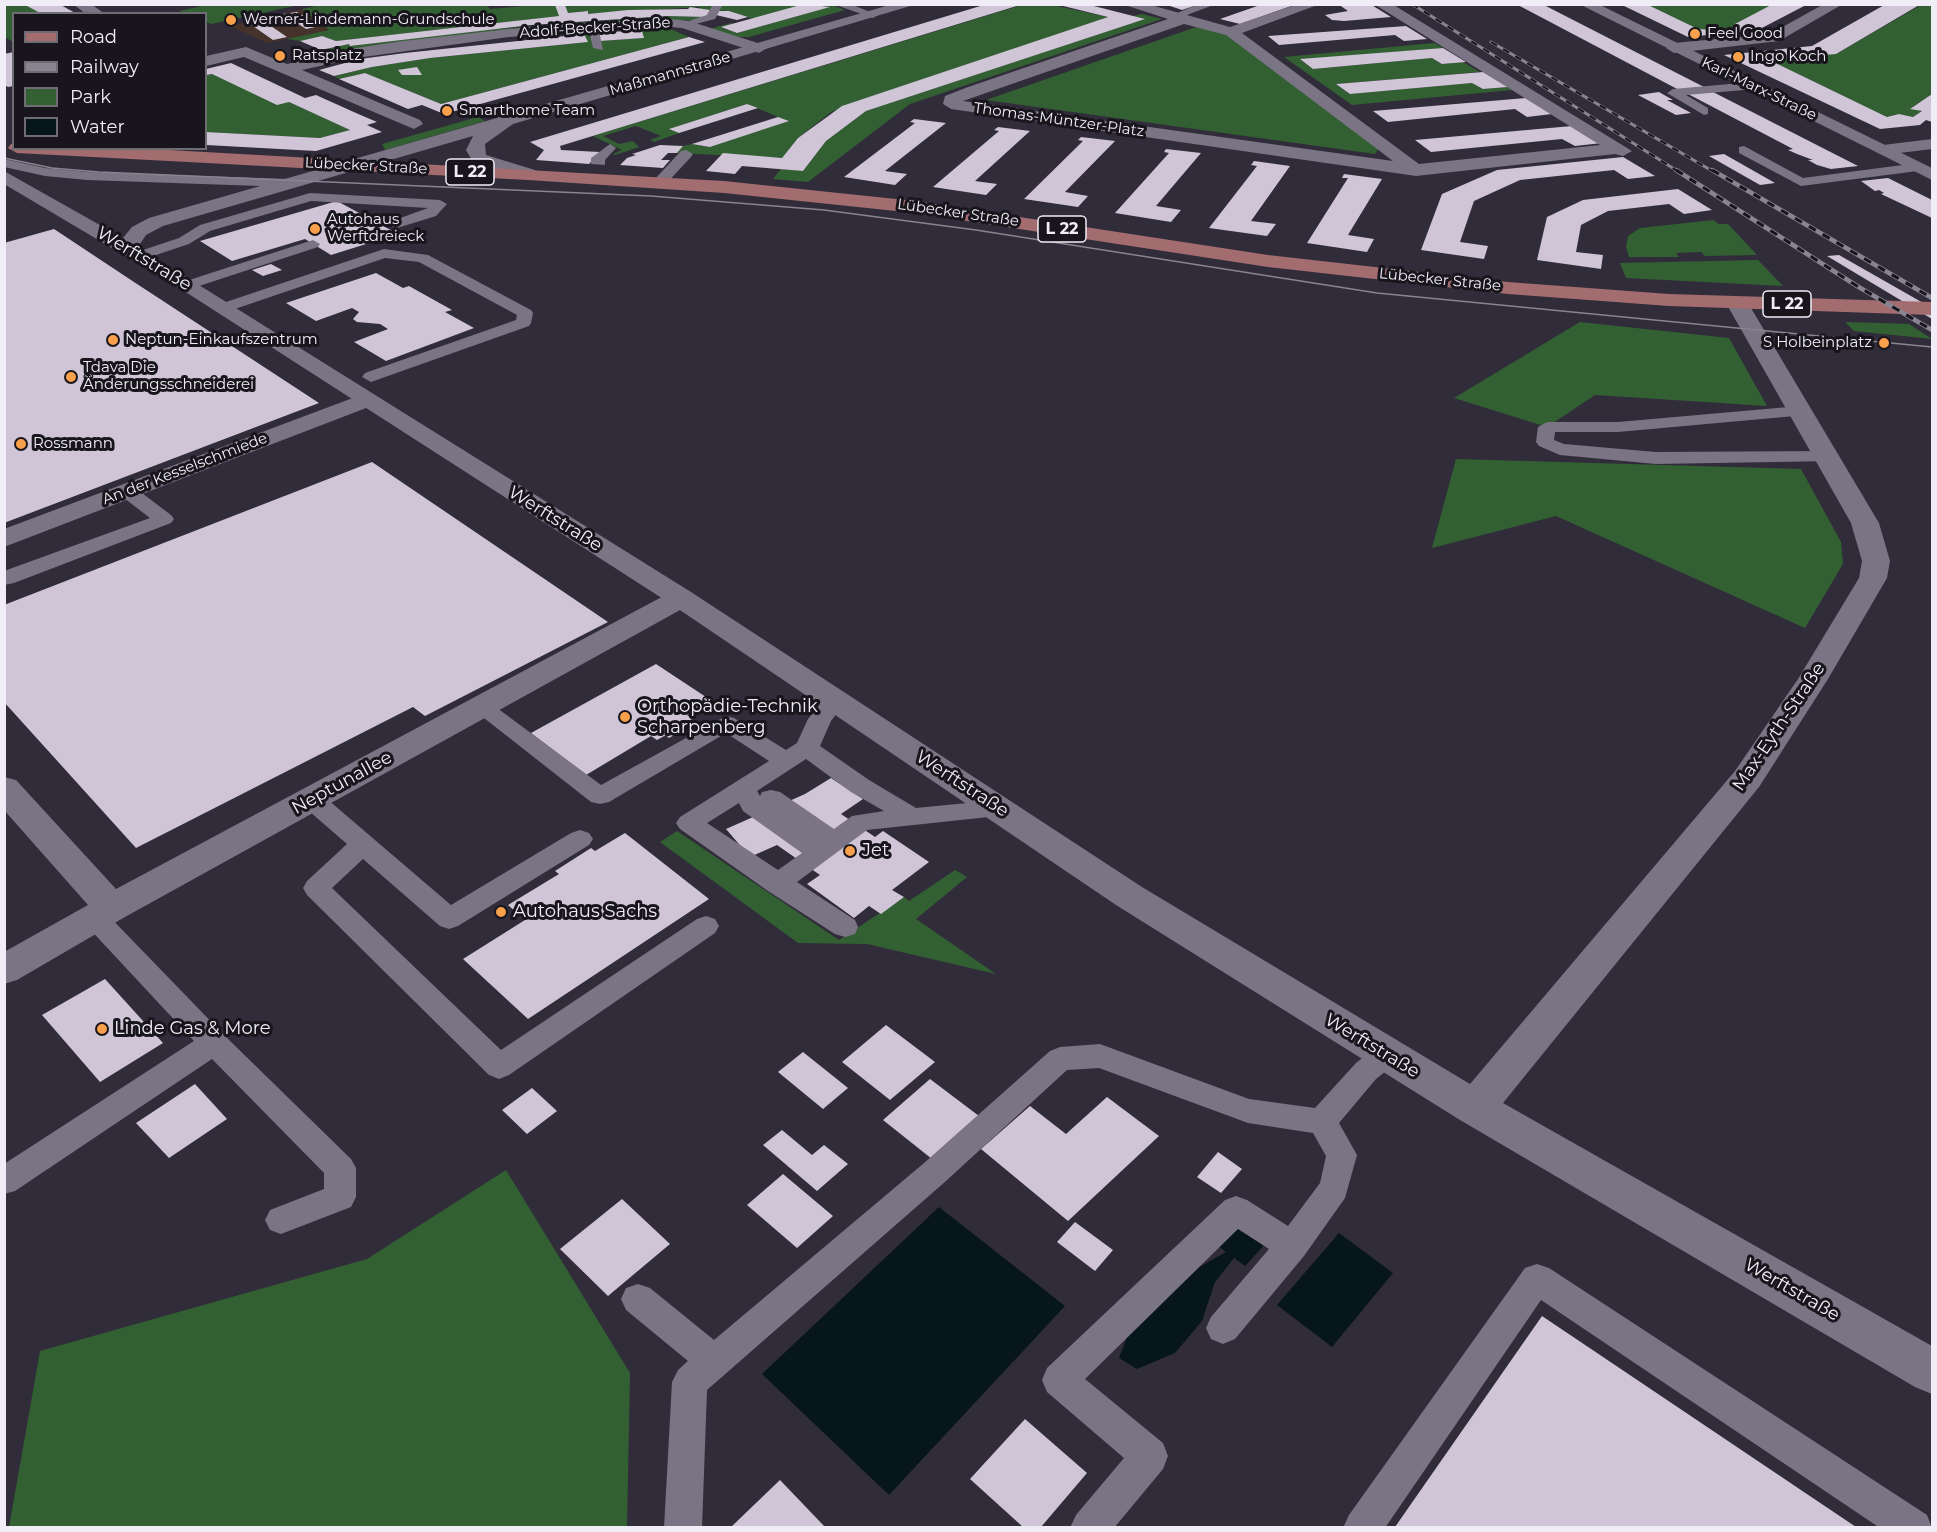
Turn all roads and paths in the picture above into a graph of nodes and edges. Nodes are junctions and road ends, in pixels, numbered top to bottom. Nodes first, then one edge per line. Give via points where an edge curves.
1 (80, 4) edge
2 (838, 4) edge
3 (910, 4) edge
4 (1211, 4) edge
5 (1313, 4) edge
6 (1381, 4) edge
7 (1586, 4) edge
8 (1836, 4) edge
9 (717, 6) dead end
10 (1140, 6) edge
11 (94, 12) edge
12 (873, 15) junction
13 (1180, 18) junction
14 (725, 20) dead end
15 (593, 26) junction
16 (691, 26) junction
17 (1231, 32) junction
18 (207, 44) edge
19 (276, 45) dead end
20 (599, 48) dead end
21 (759, 48) junction
22 (1674, 48) junction
23 (303, 51) dead end
24 (238, 54) junction
25 (324, 60) junction
26 (207, 61) edge
27 (286, 69) junction
28 (1752, 86) junction
29 (1704, 111) dead end
30 (519, 117) junction
31 (414, 124) dead end
32 (1932, 144) edge
33 (610, 148) dead end
34 (9, 150) edge
35 (1744, 150) dead end
36 (1883, 150) junction
37 (686, 154) dead end
38 (600, 162) dead end
39 (350, 165) junction
40 (1416, 170) junction
41 (1925, 171) edge
42 (528, 174) junction
43 (8, 180) edge
44 (659, 183) junction
45 (280, 186) junction
46 (397, 224) dead end
47 (313, 244) dead end
48 (133, 251) junction
49 (188, 285) junction
50 (1737, 303) junction
51 (223, 308) junction
52 (1932, 309) edge
53 (369, 388) junction
54 (1800, 411) junction
55 (1827, 457) junction
56 (127, 491) junction
57 (4, 539) edge
58 (4, 577) edge
59 (681, 598) junction
60 (835, 701) junction
61 (481, 707) junction
62 (774, 769) junction
63 (312, 799) junction
64 (11, 806) edge
65 (998, 808) junction
66 (912, 817) junction
67 (580, 839) dead end
68 (834, 842) junction
69 (363, 844) junction
70 (777, 884) junction
71 (104, 913) junction
72 (705, 926) dead end
73 (845, 927) dead end
74 (4, 970) edge
75 (214, 1043) junction
76 (1386, 1055) junction
77 (1475, 1108) junction
78 (1322, 1122) junction
79 (4, 1180) edge
80 (280, 1221) dead end
81 (1292, 1246) junction
82 (638, 1299) dead end
83 (1223, 1328) dead end
84 (714, 1361) junction
85 (1932, 1371) edge
86 (683, 1527) edge
87 (1089, 1527) edge
88 (1362, 1527) edge
89 (1914, 1527) edge

1 - 11 street
2 - 12 lane
3 - 12 street, Maßmannstraße
4 - 13 lane
5 - 17 street
6 - 40 street, Thomas-Müntzer-Platz via 1622,151
7 - 22 street, Karl-Marx-Straße
8 - 22 street via 1774,38
9 - 16 lane via 711,17
10 - 13 street
12 - 21 street, Maßmannstraße
13 - 17 street
13 - 40 street, Thomas-Müntzer-Platz via 974,90 951,100 951,104
14 - 16 lane
15 - 16 street, Adolf-Becker-Straße via 661,22
15 - 20 lane
15 - 25 street, Adolf-Becker-Straße via 450,40
16 - 21 street, Adolf-Becker-Straße
17 - 40 street
18 - 24 street
19 - 24 street
21 - 30 street, Maßmannstraße
22 - 28 street, Karl-Marx-Straße
23 - 25 street
24 - 26 street
24 - 27 street
25 - 27 street, Adolf-Becker-Straße
27 - 31 street
28 - 29 lane via 1673,93
28 - 36 street, Karl-Marx-Straße
30 - 39 street, Maßmannstraße
30 - 42 street via 483,135 475,150 479,158
32 - 36 street
33 - 38 lane via 596,161
34 - 39 main road, Lübecker Straße / L 22
34 - 45 lane via 45,172
35 - 41 lane via 1801,182
36 - 41 street, Karl-Marx-Straße
37 - 44 lane
39 - 42 main road, Lübecker Straße / L 22
39 - 45 street, Maßmannstraße
42 - 44 main road, Lübecker Straße / L 22
43 - 48 street, Werftstraße
44 - 50 main road, Lübecker Straße / L 22 via 905,206 1347,271 1508,288
45 - 48 street, Maßmannstraße via 146,227 139,231
46 - 48 lane via 431,213 441,204 310,196 214,225 184,241
47 - 49 lane
48 - 49 street, Werftstraße
49 - 51 street, Werftstraße
50 - 52 main road, Lübecker Straße / L 22
50 - 54 street, Max-Eyth-Straße
51 - 53 street, Werftstraße
51 - 53 lane via 384,253 423,258 525,312 523,323
53 - 56 street, An der Kesselschmiede
53 - 59 street, Werftstraße
54 - 55 street, Max-Eyth-Straße
54 - 55 lane via 1618,427 1547,428 1545,442 1560,449 1656,458
55 - 77 street, Max-Eyth-Straße via 1873,543 1873,578 1747,779
56 - 57 street, An der Kesselschmiede
56 - 58 lane via 164,519
59 - 60 street, Werftstraße
59 - 61 street, Neptunallee
60 - 62 lane
60 - 65 street, Werftstraße
61 - 62 lane via 600,796 726,723
61 - 63 street, Neptunallee
62 - 66 lane via 860,786
62 - 68 lane via 784,788
62 - 68 lane via 752,806
62 - 70 lane via 689,823
63 - 69 lane
63 - 71 street, Neptunallee
64 - 71 street
65 - 66 lane
65 - 76 street, Werftstraße via 1129,896
66 - 68 lane via 861,822
67 - 69 lane via 449,919
68 - 70 lane
69 - 72 lane via 316,888 499,1067
70 - 73 lane
71 - 74 street, Neptunallee
71 - 75 lane
75 - 79 lane
75 - 80 lane via 340,1168 340,1197
76 - 77 street, Werftstraße
76 - 78 lane via 1366,1071
77 - 85 street, Werftstraße
78 - 81 lane via 1342,1155 1334,1188
78 - 84 lane via 1248,1111 1100,1056 1060,1059
81 - 83 lane
81 - 87 lane via 1236,1210 1059,1380 1150,1456
82 - 84 lane
84 - 86 lane via 690,1382
88 - 89 lane via 1537,1280

